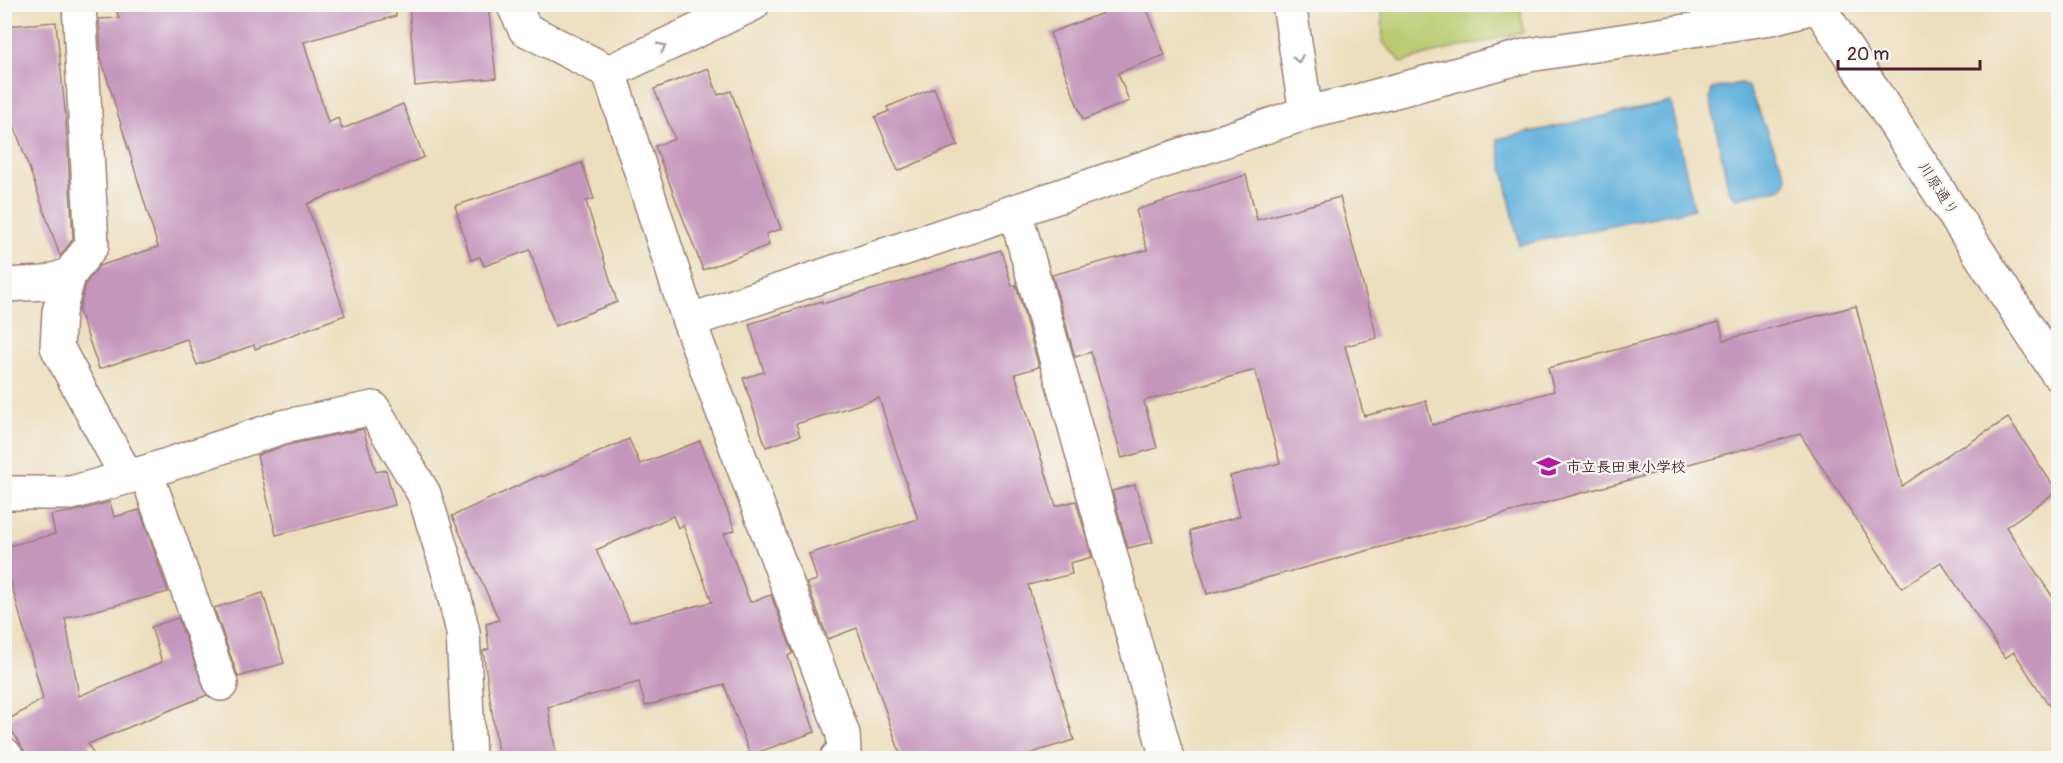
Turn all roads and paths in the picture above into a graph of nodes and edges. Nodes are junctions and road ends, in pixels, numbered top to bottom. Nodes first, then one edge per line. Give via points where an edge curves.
1 (80, 4) edge
2 (513, 4) edge
3 (753, 4) edge
4 (1289, 4) edge
5 (1820, 5) edge
6 (609, 72) junction
7 (1306, 113) junction
8 (1015, 211) junction
9 (69, 274) junction
10 (4, 285) edge
11 (689, 321) junction
12 (2058, 374) edge
13 (136, 475) junction
14 (4, 493) edge
15 (221, 684) dead end
16 (4, 754) edge
17 (843, 756) edge
18 (7, 759) edge
19 (470, 759) edge
20 (1167, 759) edge

1 - 9 street via 92,245
2 - 6 street via 525,29
6 -> 3 street
4 -> 7 street
5 - 7 street via 1771,18 1529,55
5 - 12 street, 川原通り
6 - 11 street
7 - 8 street
8 - 11 street
8 - 20 street
9 - 10 street via 45,283
9 - 13 street via 59,312 57,347
11 - 17 street via 843,734
13 - 14 street via 71,493
13 - 15 street
13 - 19 street via 282,427 373,408 424,494 449,574 463,632
16 - 18 street

